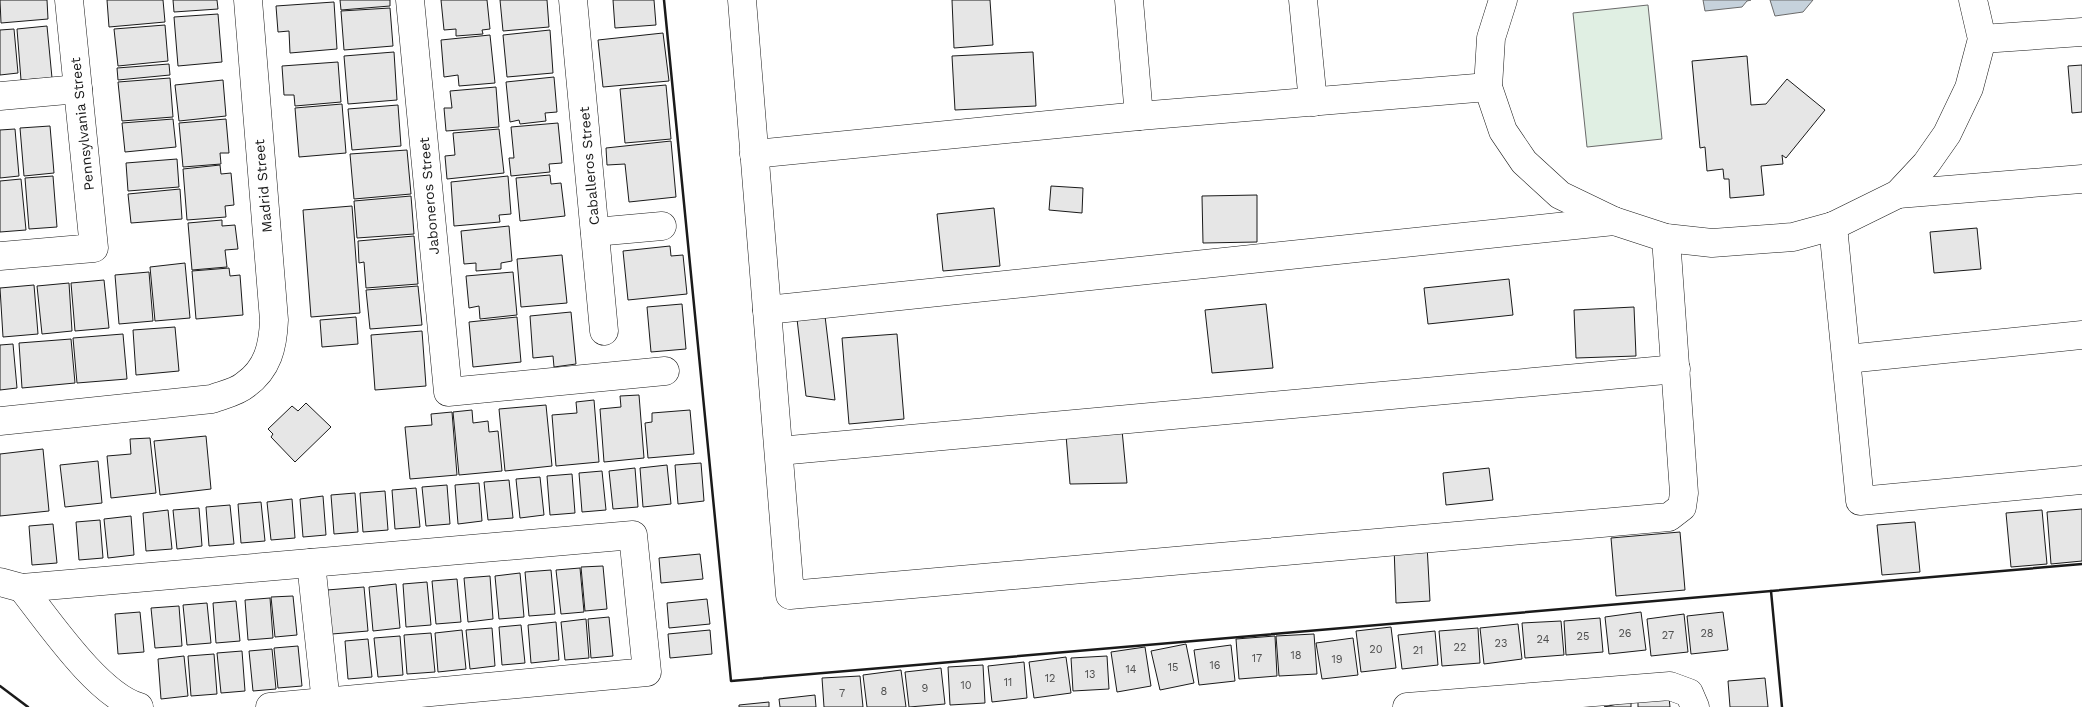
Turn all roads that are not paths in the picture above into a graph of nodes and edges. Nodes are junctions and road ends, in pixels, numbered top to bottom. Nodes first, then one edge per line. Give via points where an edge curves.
1 (69, 0) edge
2 (248, 0) edge
3 (410, 0) edge
4 (573, 0) edge
5 (742, 0) edge
6 (1128, 0) edge
7 (1303, 0) edge
8 (1503, 0) edge
9 (1973, 0) edge
10 (2082, 32) edge
11 (1982, 39) junction
12 (1488, 87) junction
13 (78, 89) junction
14 (0, 96) edge
15 (1313, 102) junction
16 (1139, 116) junction
17 (754, 154) junction
18 (2082, 179) edge
19 (1898, 194) junction
20 (1614, 221) junction
21 (662, 226) dead end
22 (1833, 226) junction
23 (595, 232) junction
24 (1666, 238) junction
25 (0, 256) edge
26 (767, 310) junction
27 (604, 331) dead end
28 (2082, 335) edge
29 (1846, 359) junction
30 (1676, 369) junction
31 (665, 371) dead end
32 (0, 421) edge
33 (779, 451) junction
34 (2082, 480) edge
35 (311, 563) junction
36 (11, 585) edge
37 (1692, 700) edge
38 (326, 703) junction
39 (139, 707) edge
40 (270, 707) edge
41 (1407, 707) edge

1 - 13 street, Pennsylvania Street
2 - 32 street, Madrid Street via 274,320 273,346 262,368 244,386 212,399
3 - 31 street, Jaboneros Street via 448,392
4 - 23 street, Caballeros Street
5 - 17 street
6 - 16 street
7 - 15 street
8 - 12 street via 1491,38
9 - 11 street
10 - 11 street
11 - 19 street via 1969,88 1947,134 1926,164
12 - 15 street
12 - 20 street via 1503,132 1524,162 1560,195
13 - 14 street
13 - 25 street, Pennsylvania Street via 94,248
15 - 16 street
16 - 17 street
17 - 26 street
18 - 19 street
19 - 22 street
20 - 24 street
20 - 26 street
21 - 23 street
22 - 24 street via 1793,237 1756,241 1712,243
22 - 29 street
23 - 27 street, Caballeros Street
24 - 30 street
26 - 33 street
28 - 29 street
29 - 34 street via 1860,501
30 - 33 street
30 - 33 street via 1684,493 1682,507 1669,517 790,595
35 - 36 street
35 - 38 street
35 - 38 street via 633,535 647,672
36 - 39 street via 109,689
37 - 41 street via 1670,686
38 - 40 street

